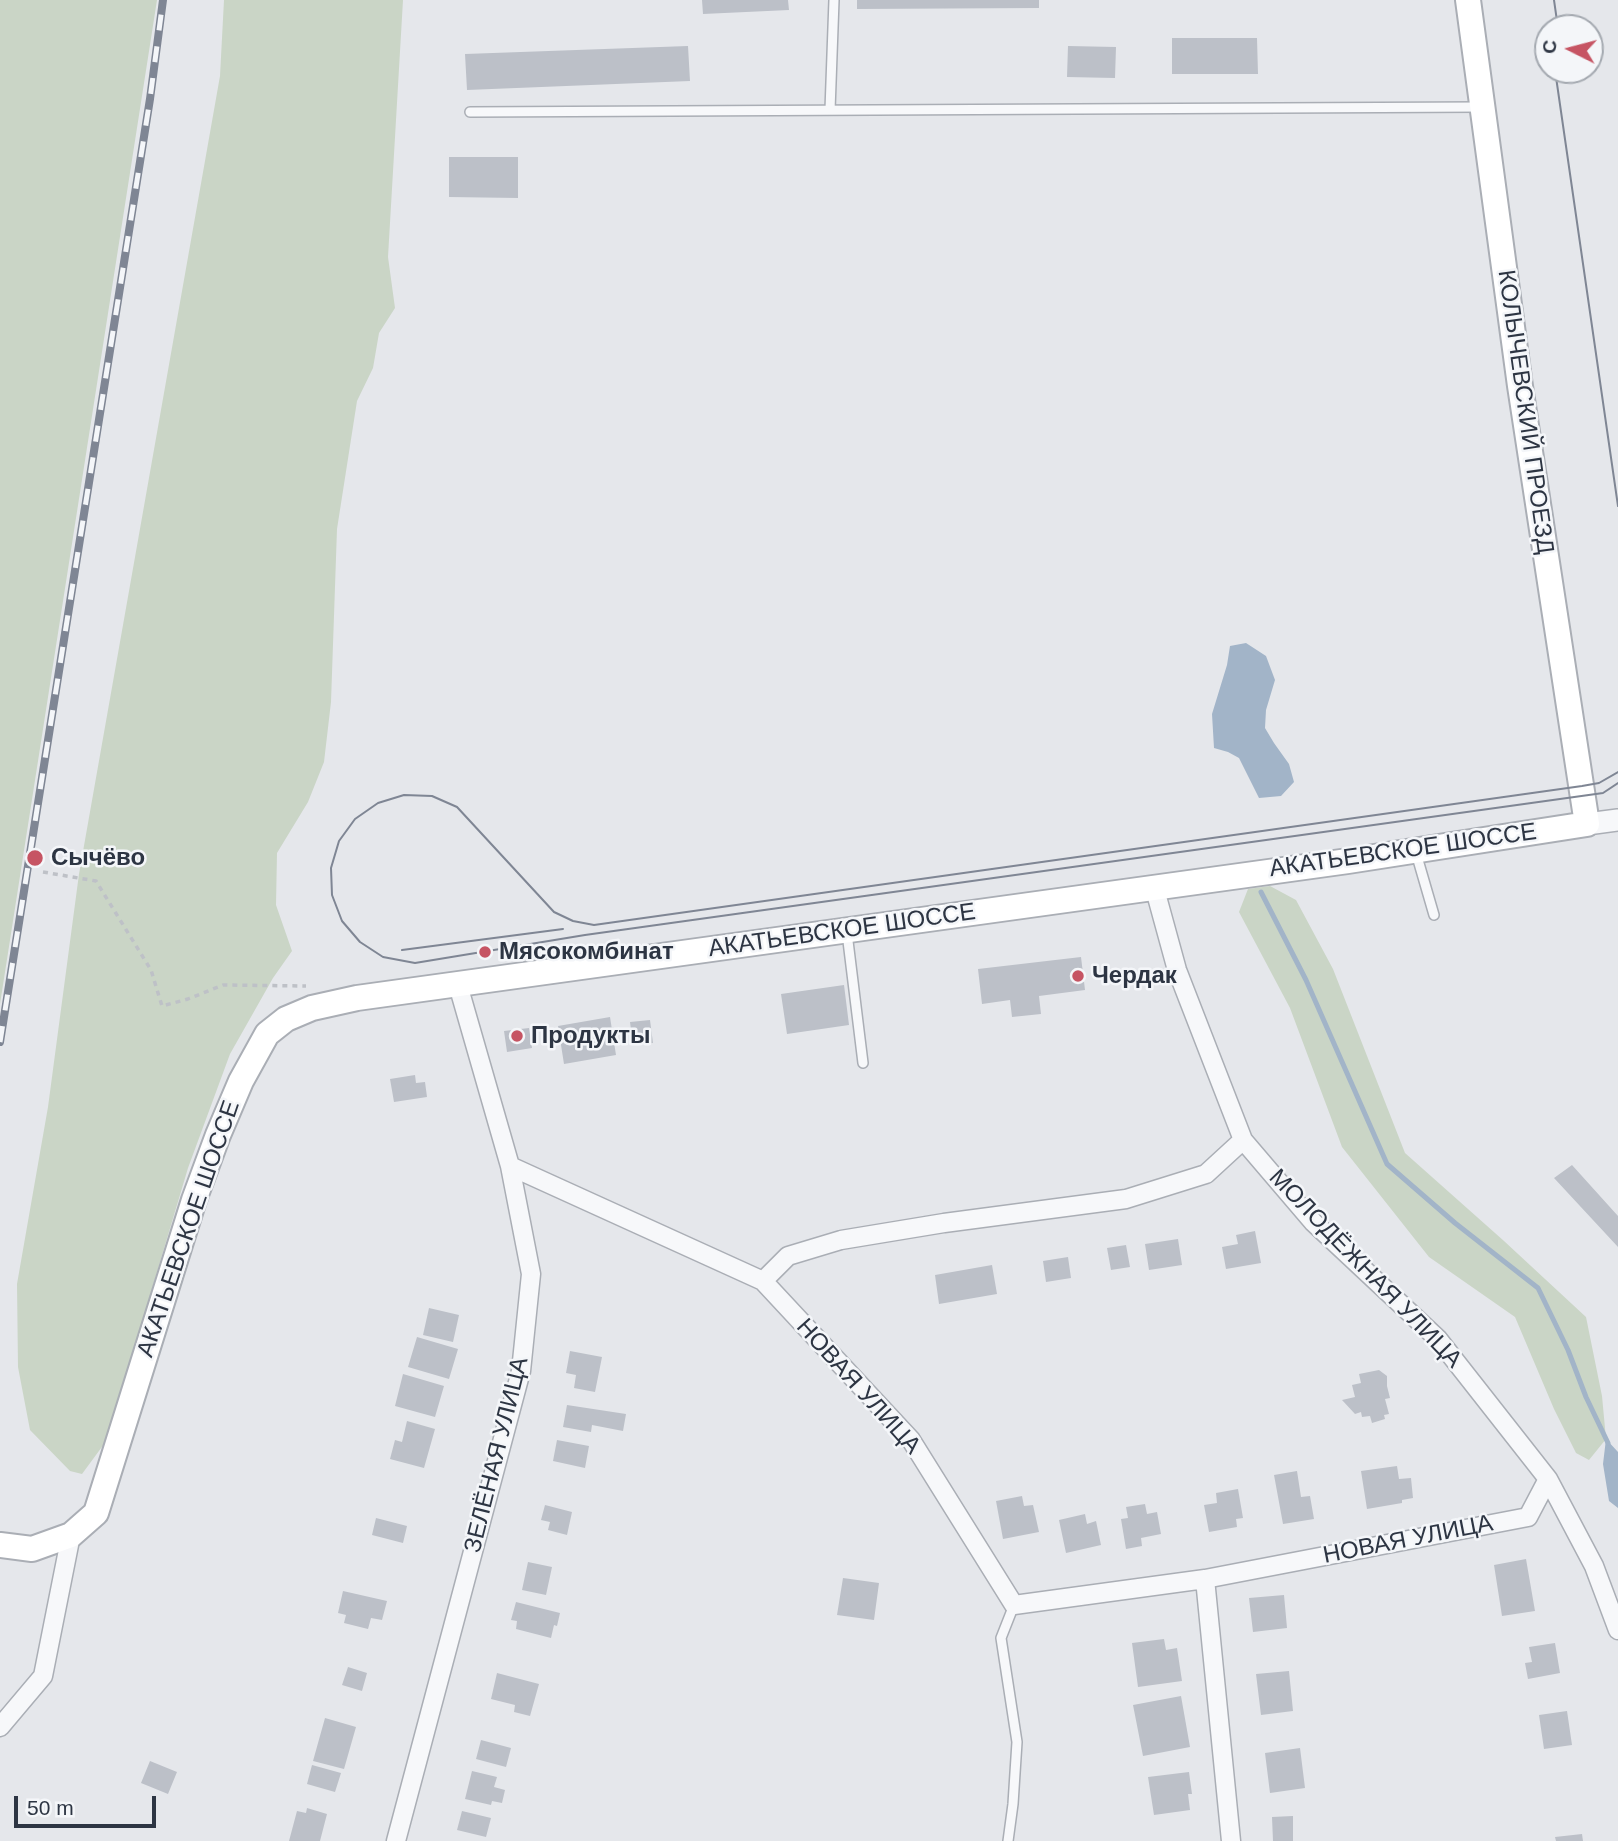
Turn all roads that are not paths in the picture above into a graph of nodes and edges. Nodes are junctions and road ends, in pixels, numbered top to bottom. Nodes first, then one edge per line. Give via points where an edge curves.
1 (834, 0) edge
2 (1468, 0) edge
3 (1482, 107) junction
4 (830, 110) junction
5 (470, 112) dead end
6 (1618, 820) edge
7 (1587, 824) junction
8 (1415, 850) junction
9 (1154, 886) junction
10 (1434, 915) dead end
11 (847, 930) junction
12 (458, 985) junction
13 (863, 1063) dead end
14 (1243, 1140) junction
15 (509, 1166) junction
16 (763, 1281) junction
17 (1548, 1479) junction
18 (71, 1535) junction
19 (0, 1545) edge
20 (1205, 1579) junction
21 (1014, 1605) junction
22 (1618, 1630) edge
23 (0, 1727) edge
24 (397, 1841) edge
25 (1008, 1841) edge
26 (1231, 1841) edge

1 - 4 lane
2 - 3 main road, КОЛЫЧЕВСКИЙ ПРОЕЗД
3 - 4 lane
3 - 7 main road, КОЛЫЧЕВСКИЙ ПРОЕЗД
4 - 5 lane
6 - 7 street, АКАТЬЕВСКОЕ ШОССЕ
7 - 8 main road, АКАТЬЕВСКОЕ ШОССЕ
8 - 9 main road, АКАТЬЕВСКОЕ ШОССЕ
8 - 10 lane
9 - 11 main road, АКАТЬЕВСКОЕ ШОССЕ
9 - 14 street, МОЛОДЁЖНАЯ УЛИЦА via 1177,970
11 - 12 main road, АКАТЬЕВСКОЕ ШОССЕ
11 - 13 lane
12 - 15 street, ЗЕЛЁНАЯ УЛИЦА
12 - 18 main road, АКАТЬЕВСКОЕ ШОССЕ via 312,1008 267,1034 241,1081 194,1200 96,1513
14 - 16 street via 1206,1174 1126,1199 841,1240 788,1256
14 - 17 street, МОЛОДЁЖНАЯ УЛИЦА via 1313,1222 1438,1339
15 - 16 street, НОВАЯ УЛИЦА
15 - 24 street, ЗЕЛЁНАЯ УЛИЦА via 531,1274 520,1371
16 - 21 street, НОВАЯ УЛИЦА via 911,1440
17 - 20 street, НОВАЯ УЛИЦА via 1528,1517
17 - 22 street, МОЛОДЁЖНАЯ УЛИЦА via 1594,1566
18 - 19 main road, АКАТЬЕВСКОЕ ШОССЕ via 32,1549
18 - 23 street via 43,1676
20 - 21 street, НОВАЯ УЛИЦА
20 - 26 street
21 - 25 lane via 1001,1638 1017,1742

